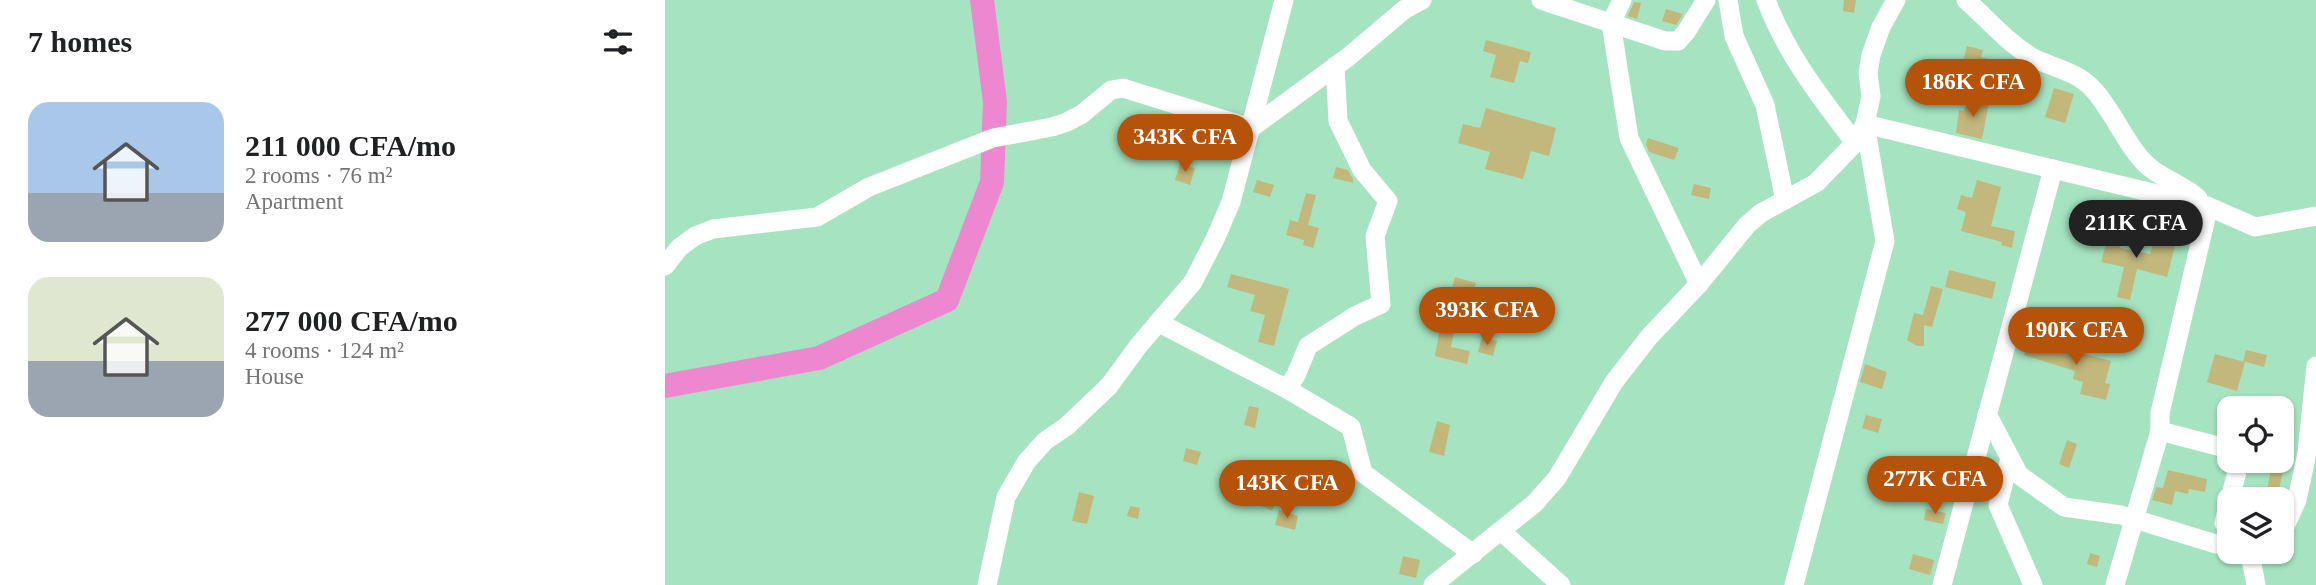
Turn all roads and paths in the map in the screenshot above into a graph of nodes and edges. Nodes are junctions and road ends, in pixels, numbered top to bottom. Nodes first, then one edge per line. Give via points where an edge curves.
1 (1285, 0) edge
2 (1422, 0) edge
3 (1541, 0) edge
4 (1622, 0) edge
5 (1706, 0) edge
6 (1728, 0) edge
7 (1766, 0) edge
8 (1896, 0) edge
9 (1966, 0) edge
10 (1611, 23) junction
11 (1335, 66) junction
12 (1865, 124) junction
13 (1251, 128) junction
14 (1855, 143) junction
15 (2053, 169) junction
16 (1784, 200) junction
17 (2207, 206) junction
18 (2316, 216) edge
19 (665, 266) edge
20 (1699, 284) junction
21 (1160, 320) junction
22 (2316, 366) edge
23 (1287, 389) junction
24 (1987, 414) junction
25 (2160, 431) junction
26 (2217, 446) edge
27 (2010, 458) junction
28 (2294, 507) edge
29 (2134, 519) junction
30 (1501, 531) junction
31 (2217, 544) edge
32 (1473, 554) junction
33 (2253, 564) edge
34 (987, 585) edge
35 (1433, 585) edge
36 (1560, 585) edge
37 (1794, 585) edge
38 (1942, 585) edge
39 (2033, 585) edge
40 (2115, 585) edge
41 (2256, 585) edge

1 - 13 street
2 - 11 street
3 - 10 street
4 - 10 street
5 - 10 street via 1678,41
6 - 16 street via 1734,36 1765,105
7 - 14 street via 1803,74
8 - 12 street via 1871,55 1871,96
9 - 17 street via 2002,36 2092,87 2141,159
10 - 20 street via 1629,138
11 - 13 street
11 - 23 street via 1338,121 1362,170 1388,201 1375,236 1381,304 1308,346
12 - 14 street
12 - 15 street
12 - 37 street via 1885,242
13 - 19 street via 1115,88 1067,122 993,138 870,187 817,217 713,229 695,236
13 - 21 street via 1231,202 1215,239 1193,282
14 - 16 street via 1816,183
15 - 17 street
15 - 24 street
16 - 20 street via 1747,225
17 - 18 street via 2255,226
17 - 25 street via 2160,413
20 - 30 street via 1614,382 1557,478
21 - 23 street
21 - 34 street via 1109,386 1027,461 1006,496
22 - 28 street via 2307,453
23 - 32 street via 1351,427 1363,474
24 - 27 street
24 - 38 street
25 - 26 street
25 - 29 street
27 - 29 street via 2018,475 2064,507
27 - 39 street via 1998,505
29 - 31 street
29 - 40 street
30 - 32 street
30 - 36 street
32 - 35 street
33 - 41 street

